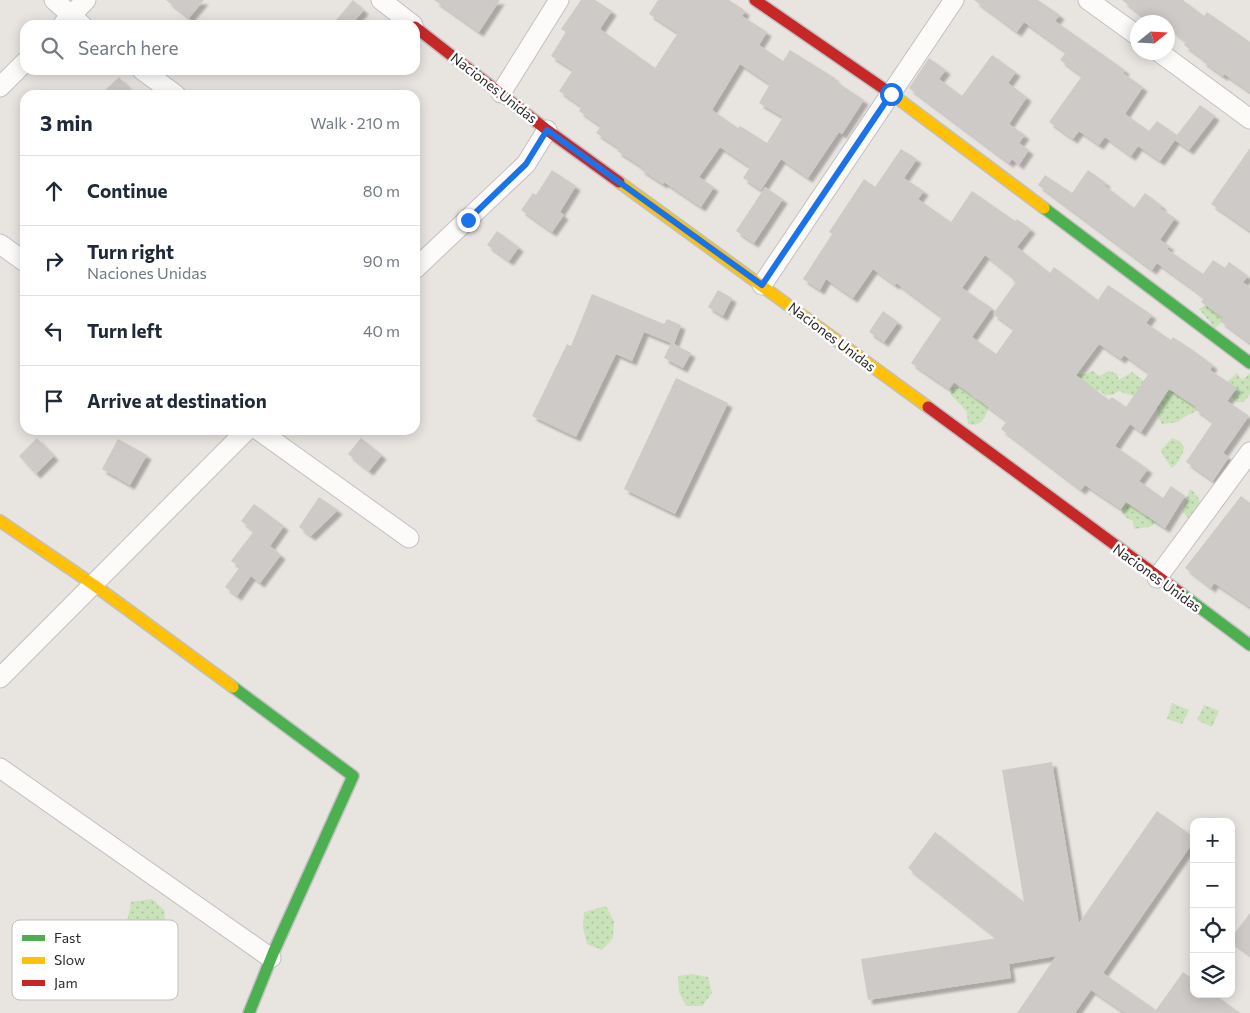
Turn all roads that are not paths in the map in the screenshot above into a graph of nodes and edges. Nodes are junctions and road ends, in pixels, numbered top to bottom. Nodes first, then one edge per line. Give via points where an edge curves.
1 (54, 0) edge
2 (86, 0) edge
3 (380, 0) edge
4 (559, 0) edge
5 (755, 0) edge
6 (954, 0) edge
7 (1088, 0) edge
8 (70, 20) edge
9 (73, 20) edge
10 (406, 20) edge
11 (1130, 30) edge
12 (420, 31) edge
13 (1170, 60) edge
14 (20, 67) edge
15 (149, 75) edge
16 (0, 87) edge
17 (169, 90) edge
18 (501, 93) junction
19 (891, 94) junction
20 (1250, 119) edge
21 (547, 130) junction
22 (0, 244) edge
23 (20, 258) edge
24 (420, 264) edge
25 (762, 285) junction
26 (1250, 363) edge
27 (242, 435) edge
28 (265, 435) edge
29 (1250, 452) edge
30 (0, 522) edge
31 (409, 538) dead end
32 (1157, 578) junction
33 (94, 585) junction
34 (1250, 645) edge
35 (0, 678) edge
36 (0, 768) edge
37 (271, 958) junction
38 (249, 1013) edge

1 - 8 street
2 - 9 street
3 - 10 street, Naciones Unidas
4 - 18 street
5 - 19 street
6 - 19 street
7 - 11 street
12 - 18 street, Naciones Unidas
13 - 20 street
14 - 16 street
15 - 17 street
18 - 21 street, Naciones Unidas
19 - 25 street
19 - 26 street
21 - 24 street via 526,164
21 - 25 street, Naciones Unidas
22 - 23 street
25 - 32 street, Naciones Unidas
27 - 33 street
28 - 31 street
29 - 32 street
30 - 33 street
32 - 34 street, Naciones Unidas
33 - 35 street
33 - 37 street via 354,776
36 - 37 street
37 - 38 street

